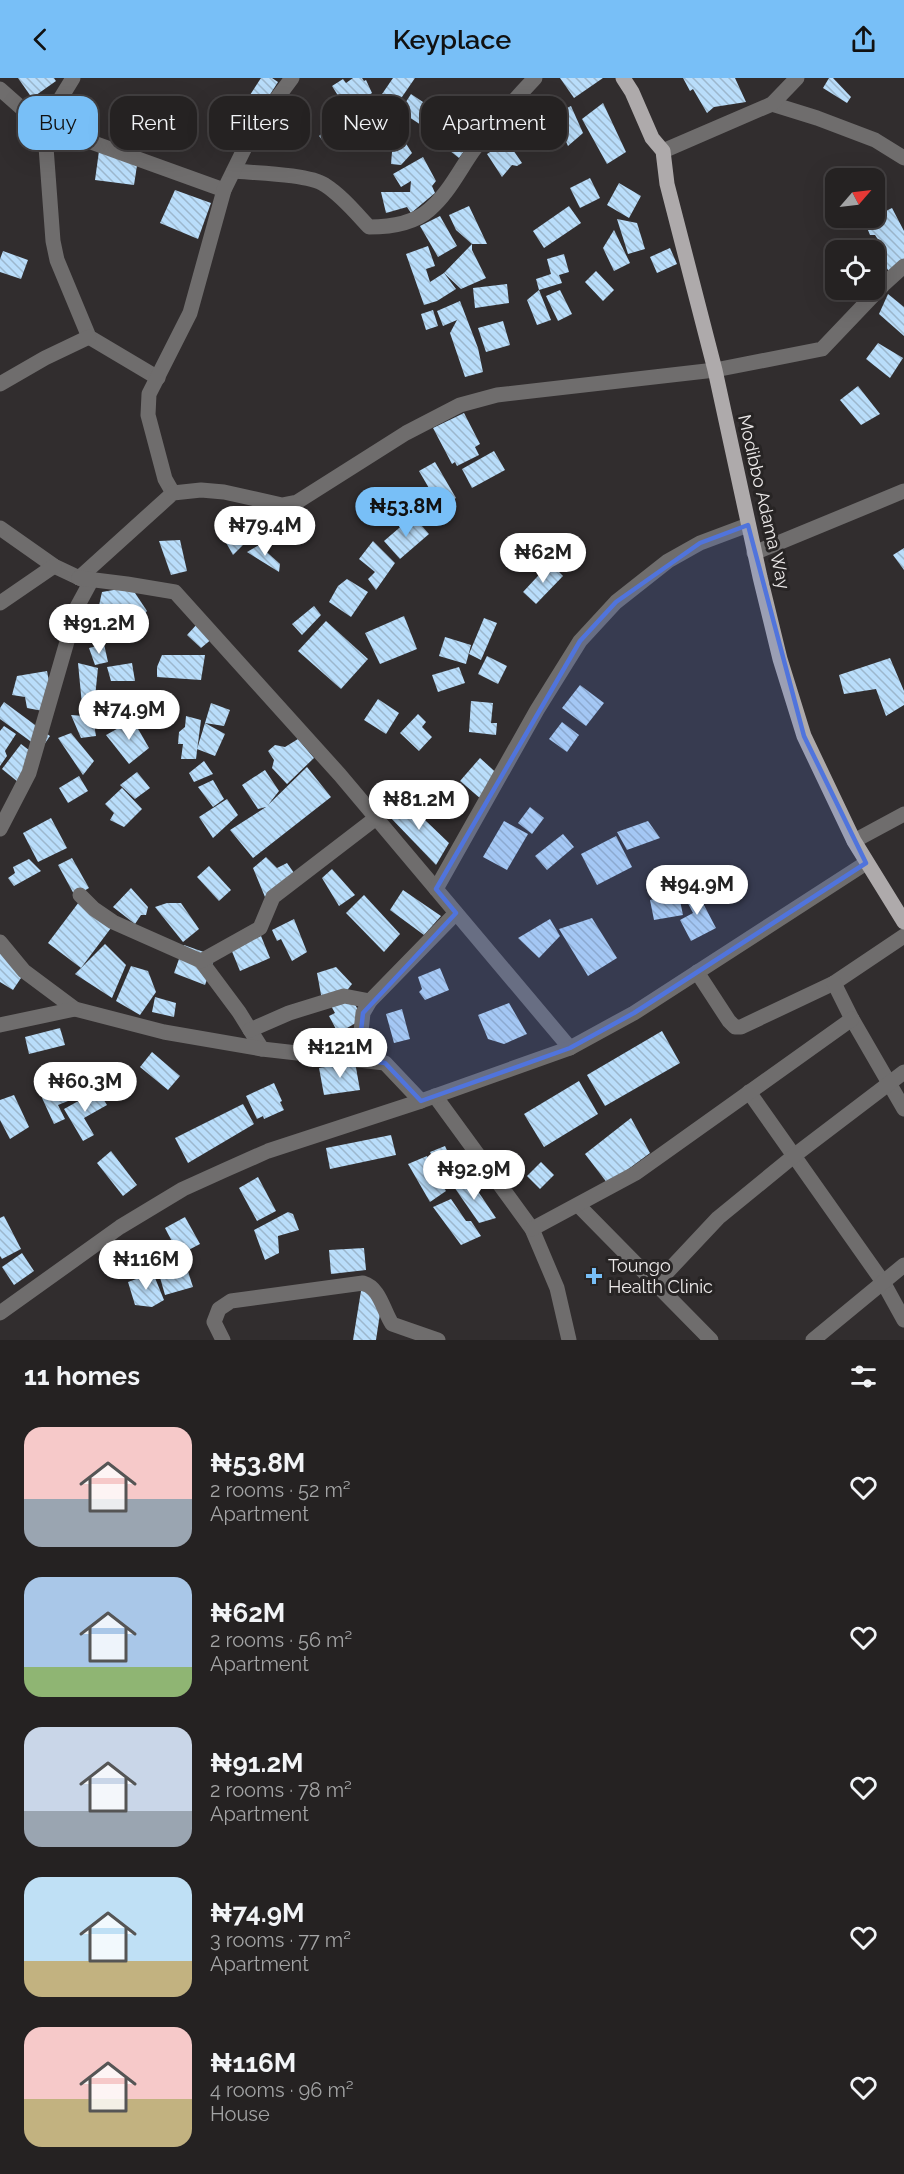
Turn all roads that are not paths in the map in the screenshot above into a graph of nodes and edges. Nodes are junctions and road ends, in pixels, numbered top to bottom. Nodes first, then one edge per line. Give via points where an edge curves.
1 (73, 78) edge
2 (292, 78) edge
3 (535, 78) edge
4 (623, 78) edge
5 (797, 78) edge
6 (0, 89) edge
7 (62, 96) edge
8 (772, 104) junction
9 (18, 105) edge
10 (98, 145) edge
11 (46, 150) edge
12 (663, 151) junction
13 (904, 158) edge
14 (234, 171) junction
15 (224, 190) junction
16 (904, 266) edge
17 (89, 338) junction
18 (715, 370) junction
19 (158, 378) junction
20 (0, 384) edge
21 (904, 491) edge
22 (173, 493) junction
23 (748, 525) junction
24 (0, 528) edge
25 (754, 553) junction
26 (54, 566) junction
27 (80, 578) junction
28 (0, 603) edge
29 (904, 814) edge
30 (376, 818) junction
31 (0, 829) edge
32 (854, 841) junction
33 (866, 863) junction
34 (436, 889) junction
35 (80, 895) dead end
36 (456, 913) junction
37 (904, 922) edge
38 (904, 936) edge
39 (0, 942) edge
40 (201, 961) junction
41 (697, 972) junction
42 (834, 983) junction
43 (370, 1001) junction
44 (75, 1009) junction
45 (852, 1019) junction
46 (0, 1025) edge
47 (250, 1030) junction
48 (570, 1048) junction
49 (262, 1049) junction
50 (358, 1059) junction
51 (904, 1072) edge
52 (889, 1082) junction
53 (749, 1092) junction
54 (428, 1099) junction
55 (904, 1109) edge
56 (795, 1155) junction
57 (578, 1205) junction
58 (532, 1228) junction
59 (904, 1265) edge
60 (883, 1282) junction
61 (656, 1284) junction
62 (0, 1313) edge
63 (904, 1320) edge
64 (567, 1339) edge
65 (223, 1340) edge
66 (438, 1340) edge
67 (711, 1340) edge
68 (813, 1340) edge

1 - 7 street
2 - 14 street via 254,129
3 - 14 street via 499,117 429,211 390,227 369,227 323,183 284,174
4 - 12 main road, Modibbo Adama Way via 652,138
5 - 8 street
6 - 9 street
8 - 12 street
8 - 13 street via 875,140
10 - 15 street
11 - 17 street via 57,260
12 - 18 main road, Modibbo Adama Way
14 - 15 street
15 - 19 street via 190,313
16 - 18 street via 822,349
17 - 19 street
17 - 20 street
18 - 22 street via 497,395 460,405 406,433 297,501 282,505 224,492
18 - 23 main road, Modibbo Adama Way
19 - 22 street via 149,394 148,414 165,479
21 - 25 street
22 - 27 street
23 - 25 main road, Modibbo Adama Way
23 - 34 street via 700,543 668,561 616,602 580,640
24 - 26 street
25 - 32 main road, Modibbo Adama Way via 804,736
26 - 27 street
26 - 28 street
27 - 30 street via 175,592
27 - 31 street via 90,583 76,607 29,773
29 - 32 street
30 - 34 street
30 - 40 street via 273,897 260,928
32 - 33 main road, Modibbo Adama Way
33 - 37 main road, Modibbo Adama Way
33 - 41 street
34 - 36 street
35 - 40 street via 113,922
36 - 43 street
36 - 48 street
38 - 42 street
39 - 44 street via 24,971
40 - 47 street
41 - 42 street via 735,1027
41 - 48 street
42 - 45 street
43 - 47 street via 344,996
43 - 50 street via 363,1013
44 - 46 street
44 - 49 street via 164,1032
45 - 52 street
45 - 53 street
47 - 49 street
48 - 54 street
49 - 50 street
50 - 54 street via 385,1063
51 - 52 street
52 - 55 street
52 - 56 street
53 - 56 street
53 - 57 street via 636,1173
54 - 58 street
54 - 62 street via 268,1150 183,1189 120,1227
56 - 60 street
56 - 61 street via 718,1218
57 - 58 street
57 - 61 street
58 - 64 street via 558,1288
59 - 60 street
60 - 63 street
60 - 68 street
61 - 67 street
65 - 66 street via 214,1322 219,1309 231,1301 363,1283 376,1291 392,1324

